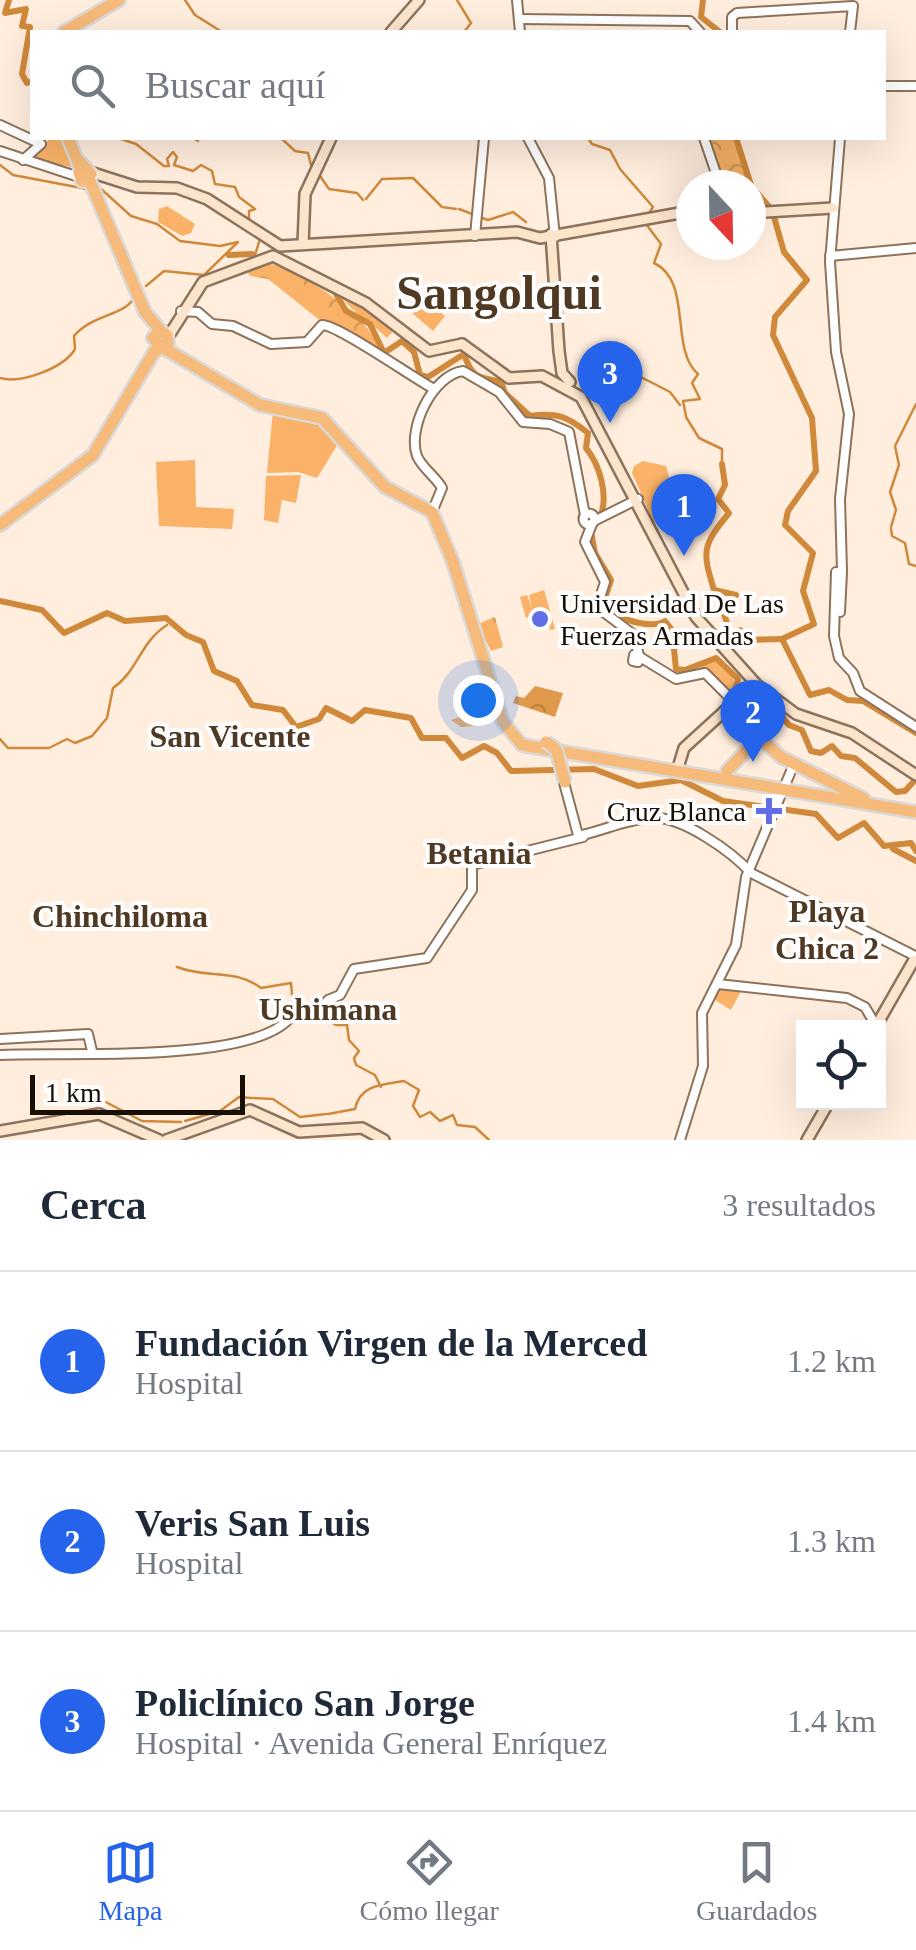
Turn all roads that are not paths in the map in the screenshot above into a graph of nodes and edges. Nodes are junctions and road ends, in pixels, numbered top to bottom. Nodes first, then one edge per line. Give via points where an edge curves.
1 (118, 0) edge
2 (419, 0) edge
3 (517, 0) edge
4 (803, 4) edge
5 (519, 19) junction
6 (675, 21) junction
7 (67, 30) edge
8 (393, 30) edge
9 (520, 30) edge
10 (677, 30) edge
11 (699, 30) edge
12 (732, 30) edge
13 (850, 30) edge
14 (886, 86) edge
15 (916, 86) edge
16 (0, 125) edge
17 (30, 139) edge
18 (32, 140) edge
19 (69, 140) edge
20 (330, 140) edge
21 (484, 140) edge
22 (529, 140) edge
23 (707, 140) edge
24 (840, 140) edge
25 (0, 151) edge
26 (26, 157) junction
27 (716, 170) edge
28 (86, 177) junction
29 (833, 209) junction
30 (676, 213) edge
31 (766, 214) edge
32 (475, 235) junction
33 (551, 237) junction
34 (302, 244) junction
35 (916, 248) edge
36 (275, 252) junction
37 (830, 256) junction
38 (181, 311) junction
39 (162, 337) junction
40 (482, 374) junction
41 (566, 383) junction
42 (434, 389) junction
43 (636, 499) junction
44 (432, 512) junction
45 (594, 518) junction
46 (0, 524) edge
47 (760, 688) junction
48 (737, 704) junction
49 (916, 726) edge
50 (514, 736) junction
51 (759, 739) junction
52 (794, 764) junction
53 (559, 765) junction
54 (680, 768) junction
55 (916, 775) edge
56 (728, 776) junction
57 (777, 798) junction
58 (916, 810) edge
59 (580, 835) junction
60 (747, 869) junction
61 (915, 957) edge
62 (718, 984) junction
63 (872, 1020) edge
64 (879, 1020) edge
65 (0, 1039) edge
66 (92, 1051) junction
67 (0, 1055) edge
68 (824, 1110) edge
69 (0, 1130) edge
70 (163, 1140) edge
71 (384, 1140) edge
72 (680, 1140) edge
73 (806, 1140) edge

1 - 7 highway
2 - 8 main road
3 - 5 street
4 - 12 street via 735,13
4 - 13 street via 853,6
5 - 6 street
5 - 9 street
6 - 10 street
6 - 11 street via 695,23
14 - 15 street
16 - 17 street
18 - 26 street via 41,144
19 - 28 highway
20 - 34 main road via 305,194
21 - 32 street
22 - 33 street via 547,171
23 - 27 street
24 - 29 street
25 - 26 street
26 - 28 street
28 - 36 main road via 177,188 205,200
28 - 39 highway
29 - 31 main road
29 - 37 street
30 - 33 main road
32 - 33 main road
32 - 34 main road
33 - 41 main road
34 - 36 main road
35 - 37 street
36 - 38 main road via 205,281
36 - 40 main road via 366,303 429,351 464,343
37 - 49 street via 832,321 849,414 840,499 839,642 860,689
38 - 39 main road
38 - 42 street via 271,344 306,342 323,325 335,326
39 - 44 highway via 258,402 322,416 388,486
39 - 46 highway via 91,453
40 - 41 main road
40 - 42 street via 456,372
40 - 45 street via 527,422 551,422 572,432
41 - 43 main road via 602,431
42 - 44 street via 417,428 416,452 440,484
43 - 45 street
43 - 47 main road via 690,604
44 - 50 highway
44 - 53 highway via 506,728
45 - 48 street via 585,542 605,582 598,608 632,633 637,658 676,679 703,672
47 - 48 street
47 - 55 main road via 802,716 852,732
48 - 51 main road
48 - 54 main road via 687,748
50 - 53 highway
50 - 54 highway via 532,747
51 - 52 highway
51 - 56 highway
52 - 57 street
52 - 58 highway via 870,802
53 - 54 highway
53 - 59 street
54 - 56 highway
56 - 57 highway
57 - 58 highway
57 - 60 street
59 - 60 street via 662,818
59 - 66 street via 472,865 472,890 430,956 354,969 340,995 316,1014 294,1012 284,1024 233,1044 155,1055
60 - 61 street
60 - 62 street via 736,946
61 - 64 main road
62 - 63 street via 847,998 865,1007
62 - 72 street via 702,1013 703,1066
65 - 66 street via 90,1036
66 - 67 street
68 - 73 main road
69 - 70 main road via 98,1114
70 - 71 main road via 250,1110 295,1131 362,1128

